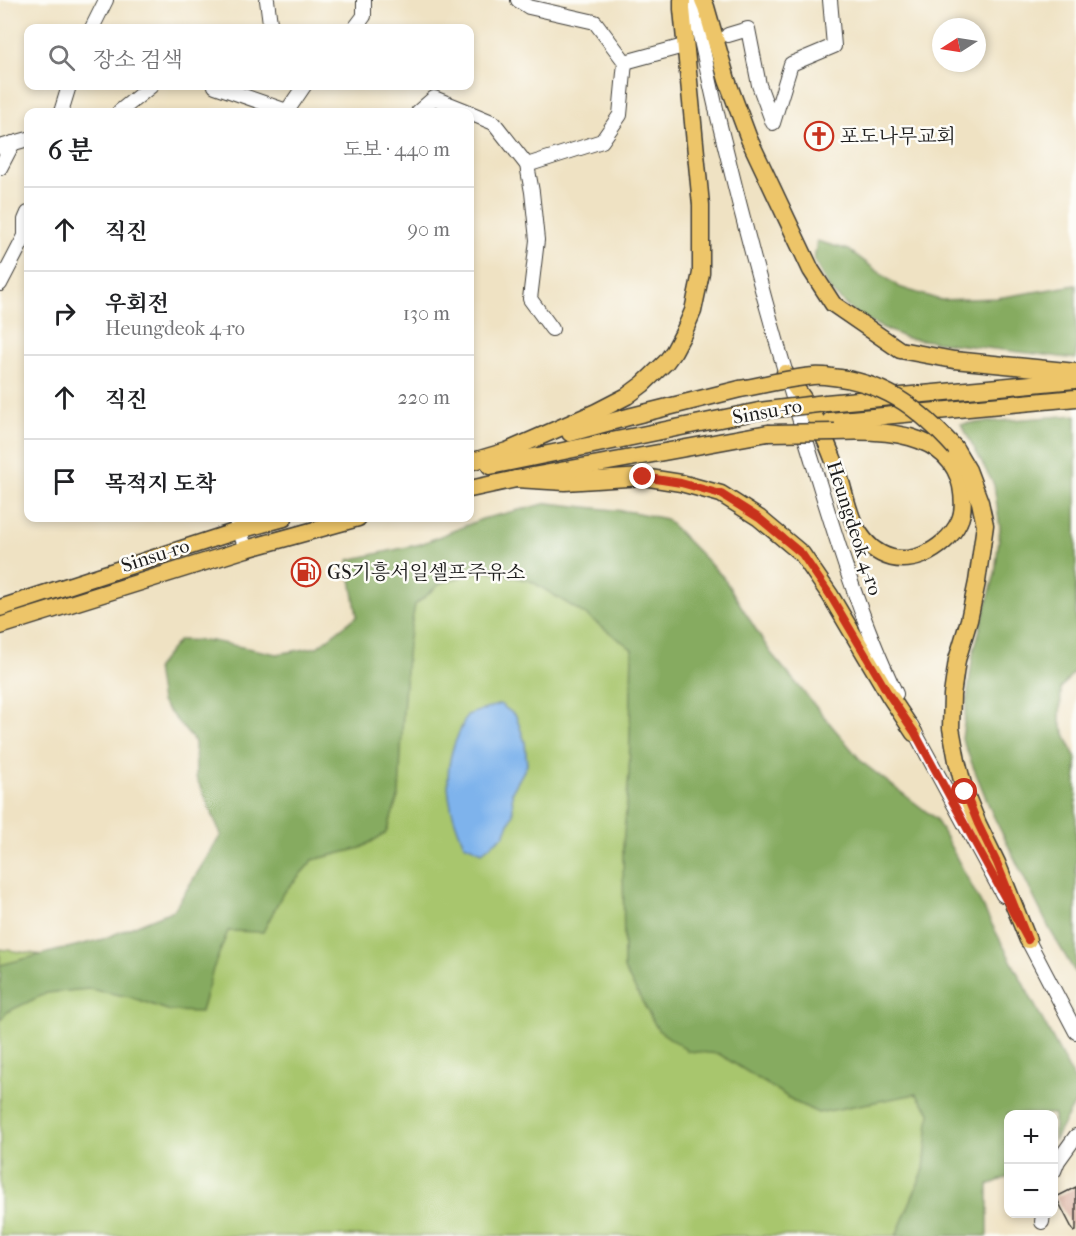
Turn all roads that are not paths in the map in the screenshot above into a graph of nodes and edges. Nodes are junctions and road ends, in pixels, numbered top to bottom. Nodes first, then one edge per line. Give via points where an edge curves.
1 (106, 0) edge
2 (267, 0) edge
3 (364, 0) edge
4 (518, 0) edge
5 (682, 0) edge
6 (692, 0) edge
7 (703, 0) edge
8 (830, 0) edge
9 (94, 24) edge
10 (271, 24) edge
11 (358, 24) edge
12 (728, 35) dead end
13 (680, 47) dead end
14 (625, 62) junction
15 (68, 90) edge
16 (146, 90) edge
17 (226, 90) edge
18 (301, 90) edge
19 (62, 108) edge
20 (124, 108) edge
21 (276, 108) edge
22 (290, 108) edge
23 (423, 108) edge
24 (458, 108) edge
25 (474, 115) edge
26 (24, 140) edge
27 (7, 145) edge
28 (527, 165) junction
29 (0, 168) edge
30 (24, 238) edge
31 (0, 284) edge
32 (552, 329) dead end
33 (1076, 372) edge
34 (785, 373) junction
35 (1076, 380) edge
36 (1076, 398) edge
37 (833, 427) junction
38 (507, 451) junction
39 (474, 461) edge
40 (474, 469) edge
41 (516, 478) junction
42 (474, 488) edge
43 (253, 522) edge
44 (344, 522) edge
45 (238, 524) edge
46 (246, 549) junction
47 (0, 608) edge
48 (0, 626) edge
49 (915, 733) junction
50 (1028, 940) junction
51 (1076, 1032) edge
52 (1076, 1136) edge
53 (1056, 1164) edge

1 - 9 street
2 - 10 street
3 - 11 street via 364,16
4 - 14 street via 529,8 595,22
5 - 38 main road via 701,205 701,273 693,310 674,351 635,390 612,405
6 - 34 street, Heungdeok 4-ro via 723,141
7 - 33 main road via 749,139 811,270 833,304 900,350 954,360
8 - 12 street via 834,46 791,64 773,123 759,85 748,29
13 - 14 street
14 - 28 street via 620,115 602,141
15 - 19 street
16 - 20 street
17 - 21 street
18 - 22 street
23 - 24 street via 435,98
25 - 28 street via 494,123
26 - 27 street
27 - 29 street
28 - 32 street via 537,240 531,299
30 - 31 street
34 - 37 main road via 810,408 835,462 854,522 865,540 884,556 903,560 935,550 950,536 959,522 962,501 959,479 945,454 902,434
34 - 49 street, Heungdeok 4-ro via 851,582 879,658
35 - 40 main road, Sinsu-ro, bridge via 759,411
36 - 37 main road, Sinsu-ro
37 - 41 main road, Sinsu-ro, bridge via 768,433
38 - 39 main road
38 - 50 main road, bridge via 740,389 814,376 878,387 906,402 936,427 968,470 985,525 952,695 951,728 957,762 965,792
41 - 42 main road, Sinsu-ro
41 - 49 main road via 566,482 643,477 721,494 750,512 802,554
43 - 45 main road, Sinsu-ro
44 - 46 main road, Sinsu-ro
45 - 46 street
45 - 47 main road, Sinsu-ro
46 - 48 main road, Sinsu-ro
49 - 50 street, Heungdeok 4-ro
50 - 51 street, Heungdeok 4-ro
52 - 53 street

